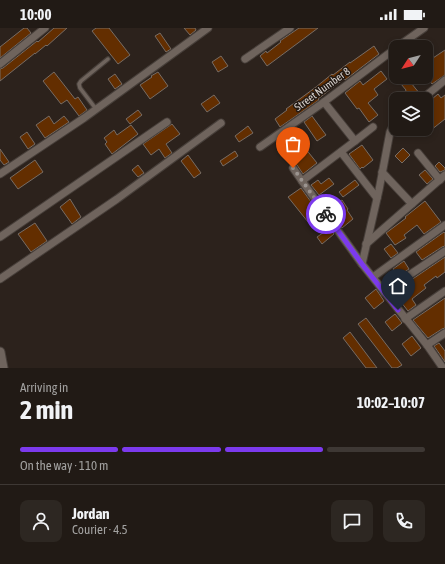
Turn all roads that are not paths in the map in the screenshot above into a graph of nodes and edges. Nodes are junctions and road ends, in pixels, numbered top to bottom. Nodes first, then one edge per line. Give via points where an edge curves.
1 (45, 28) edge
2 (208, 28) edge
3 (290, 28) edge
4 (424, 28) edge
5 (36, 31) edge
6 (406, 40) edge
7 (389, 52) edge
8 (108, 59) dead end
9 (245, 59) dead end
10 (0, 64) edge
11 (445, 80) edge
12 (430, 92) edge
13 (324, 102) junction
14 (96, 109) junction
15 (166, 122) dead end
16 (221, 124) dead end
17 (373, 127) dead end
18 (389, 136) edge
19 (355, 141) junction
20 (260, 147) dead end
21 (341, 152) junction
22 (418, 153) dead end
23 (293, 168) dead end
24 (382, 172) junction
25 (0, 174) edge
26 (442, 177) edge
27 (302, 181) junction
28 (377, 198) junction
29 (412, 204) junction
30 (445, 225) edge
31 (0, 237) edge
32 (366, 244) junction
33 (445, 251) edge
34 (362, 264) junction
35 (372, 277) junction
36 (0, 279) edge
37 (445, 291) edge
38 (384, 292) junction
39 (405, 319) junction
40 (445, 333) edge
41 (427, 345) junction
42 (0, 352) edge
43 (3, 368) edge
44 (443, 368) edge

1 - 5 street
2 - 14 street
3 - 9 street
4 - 6 street, Street Number 8
5 - 10 street
7 - 13 street, Street Number 8
8 - 14 lane via 79,84
11 - 12 street
13 - 19 street
13 - 20 street, Street Number 8
14 - 25 street
15 - 31 street
16 - 36 street
17 - 19 street
18 - 24 street
19 - 21 street
21 - 27 street
21 - 28 street
22 - 26 street
23 - 27 street
24 - 28 street
24 - 29 street
26 - 29 street
27 - 34 street
28 - 32 street
29 - 32 street
30 - 35 street
32 - 34 street
33 - 38 street
34 - 35 street
35 - 38 street
37 - 39 street
38 - 39 street
39 - 41 street
40 - 41 street
41 - 44 street
42 - 43 street

